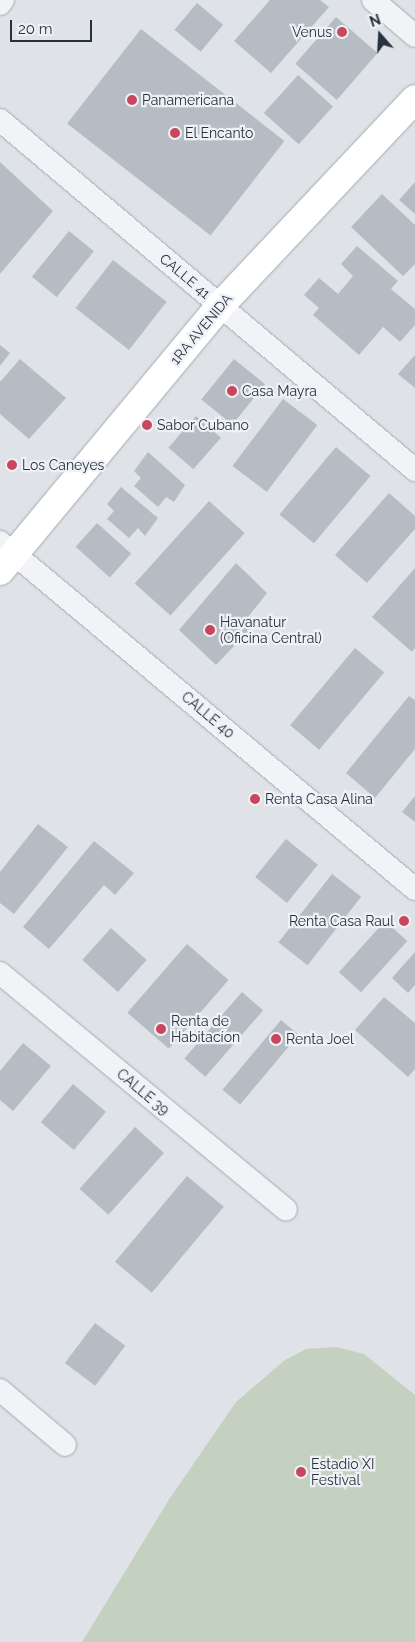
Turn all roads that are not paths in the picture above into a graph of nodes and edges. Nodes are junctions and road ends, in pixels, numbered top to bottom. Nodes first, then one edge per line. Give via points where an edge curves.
1 (3, 0) edge
2 (373, 0) edge
3 (0, 4) edge
4 (415, 36) edge
5 (415, 99) edge
6 (0, 120) edge
7 (220, 306) junction
8 (415, 470) edge
9 (5, 555) edge
10 (415, 889) edge
11 (0, 973) edge
12 (286, 1210) dead end
13 (0, 1390) edge
14 (65, 1445) dead end

1 - 3 street
2 - 4 street
5 - 7 main road, 1RA AVENIDA
6 - 7 street, CALLE 41
7 - 8 street, CALLE 41
7 - 9 main road, 1RA AVENIDA
9 - 10 street, CALLE 40
11 - 12 street, CALLE 39
13 - 14 street

